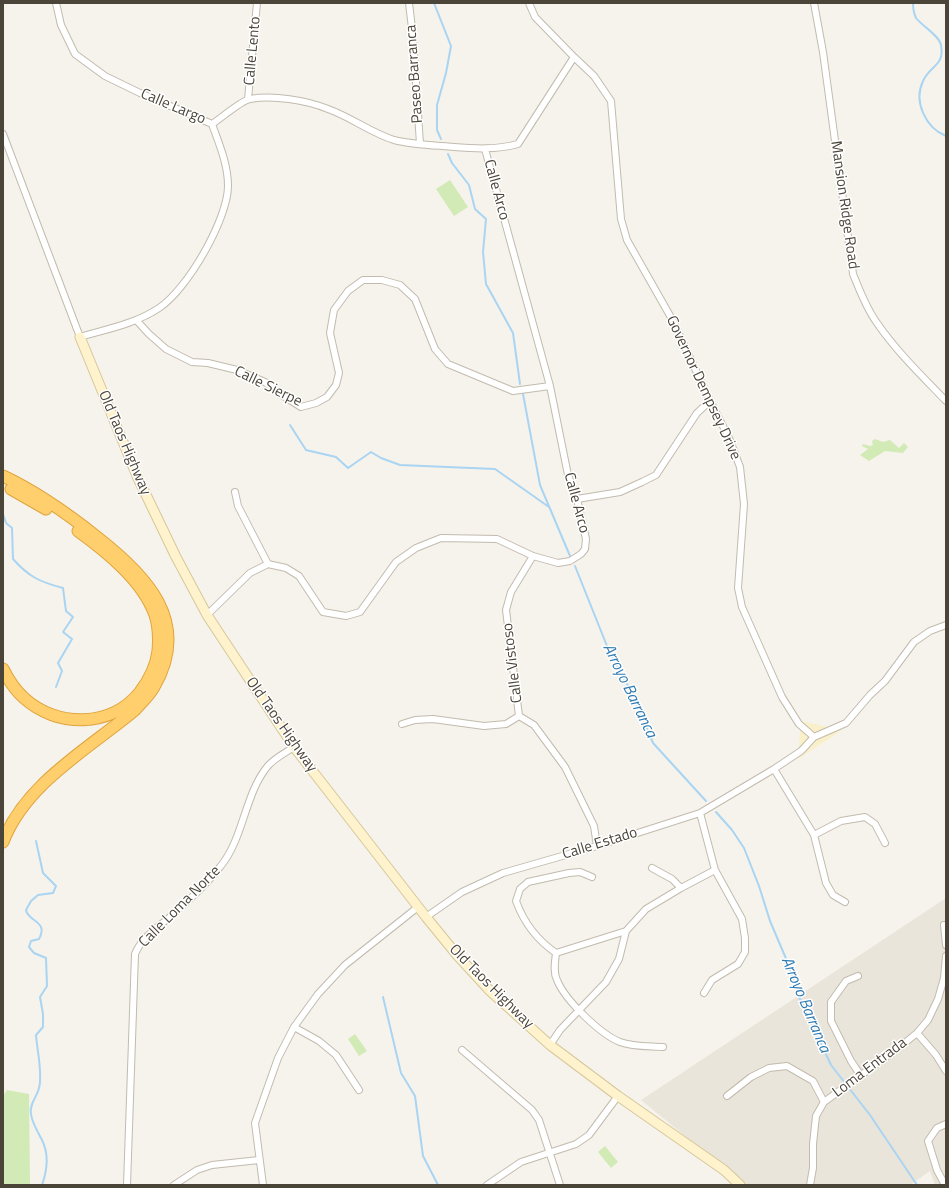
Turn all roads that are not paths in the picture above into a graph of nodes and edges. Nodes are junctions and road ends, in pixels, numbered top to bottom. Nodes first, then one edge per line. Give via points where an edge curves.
1 (56, 3) edge
2 (257, 3) edge
3 (409, 3) edge
4 (529, 3) edge
5 (814, 3) edge
6 (574, 57) junction
7 (248, 99) junction
8 (212, 124) junction
9 (3, 134) edge
10 (420, 144) junction
11 (485, 149) junction
12 (137, 321) junction
13 (80, 337) junction
14 (550, 386) junction
15 (710, 401) junction
16 (946, 401) edge
17 (3, 476) edge
18 (3, 485) edge
19 (235, 492) dead end
20 (577, 499) junction
21 (533, 556) junction
22 (268, 564) junction
23 (207, 615) junction
24 (946, 625) edge
25 (3, 669) edge
26 (519, 716) junction
27 (402, 724) dead end
28 (814, 737) junction
29 (294, 747) junction
30 (774, 769) junction
31 (700, 813) junction
32 (814, 835) junction
33 (3, 842) edge
34 (886, 843) dead end
35 (597, 846) junction
36 (652, 868) dead end
37 (715, 870) junction
38 (592, 877) dead end
39 (681, 888) junction
40 (845, 902) dead end
41 (418, 907) junction
42 (426, 917) junction
43 (944, 925) dead end
44 (626, 930) junction
45 (946, 945) edge
46 (556, 953) junction
47 (946, 956) edge
48 (858, 976) dead end
49 (704, 993) dead end
50 (578, 1010) junction
51 (294, 1027) junction
52 (917, 1032) junction
53 (550, 1044) junction
54 (663, 1047) dead end
55 (462, 1050) dead end
56 (946, 1071) edge
57 (861, 1076) junction
58 (359, 1090) dead end
59 (618, 1096) junction
60 (727, 1096) dead end
61 (824, 1102) junction
62 (946, 1124) edge
63 (550, 1152) junction
64 (259, 1160) junction
65 (127, 1185) edge
66 (174, 1185) edge
67 (263, 1185) edge
68 (487, 1185) edge
69 (560, 1185) edge
70 (740, 1185) edge
71 (810, 1185) edge
72 (945, 1185) edge

1 - 8 street, Calle Largo via 61,25 75,54 105,76
2 - 7 street, Calle Lento
3 - 10 street, Paseo Barranca
4 - 6 street, Governor Dempsey Drive via 536,17
5 - 16 street, Mansion Ridge Road via 823,52 852,274 876,322 902,356
6 - 11 street via 518,144
6 - 15 street, Governor Dempsey Drive via 594,76 611,102 621,220 627,240 673,321
7 - 8 street
7 - 10 street via 293,100 328,109 394,140
8 - 12 street, Calle Largo via 224,158 228,185 221,218 180,289 161,307
9 - 13 street, Old Taos Highway
10 - 11 street
11 - 14 street, Calle Arco
12 - 13 street, Calle Largo
12 - 14 street, Calle Sierpe via 166,349 192,362 208,362 237,370 265,382 301,407 327,397 336,385 339,373 330,333 334,310 348,291 363,280 382,280 400,285 415,299 435,349 448,364 513,391
13 - 23 street, Old Taos Highway via 137,476
14 - 20 street, Calle Arco via 568,475
15 - 20 street via 697,413 656,475 620,492
15 - 28 street, Governor Dempsey Drive via 740,467 744,504 738,588 742,607 782,697 799,724
17 - 33 highway via 28,489 84,526 127,562 157,598 164,615 168,640 160,675 144,700 35,792 14,819
18 - 25 highway via 64,521 126,572 144,593 155,616 159,634 157,659 153,671 138,694 122,708 90,720 66,720 34,707 20,694
19 - 22 street via 238,506
20 - 21 street, Calle Arco via 586,539 585,549 570,561 558,563
21 - 22 street, Calle Arco via 497,539 441,538 416,548 396,562 360,612 346,616 323,612 299,576 286,568
21 - 26 street, Calle Vistoso via 511,592 506,610
22 - 23 street via 250,573
23 - 29 street, Old Taos Highway
24 - 28 street via 930,631 914,642 885,681 846,723
26 - 27 street via 506,724 484,726 433,719
26 - 35 street, Calle Vistoso via 534,725 565,767 594,826
28 - 30 street, Calle Estado via 801,751
29 - 41 street, Old Taos Highway
29 - 65 street, Calle Loma Norte via 268,766 257,782 230,852 221,866 183,905 139,944 135,954
30 - 31 street, Calle Estado
30 - 32 street
31 - 35 street, Calle Estado
31 - 37 street
32 - 34 street via 841,821 865,817 875,824
32 - 40 street via 826,883 833,895
35 - 42 street, Calle Estado via 503,873 462,892
36 - 39 street via 672,879
37 - 39 street
37 - 49 street via 742,919 745,952 738,964 712,980
38 - 46 street via 580,872 568,873 528,882 520,889 516,901 520,913 534,934
39 - 44 street via 646,909
41 - 42 street, Old Taos Highway
41 - 51 street via 345,965 318,994
42 - 53 street, Old Taos Highway via 490,991
43 - 45 street
44 - 46 street
44 - 50 street via 619,959 606,982
46 - 50 street via 554,964 557,980
47 - 52 street, Loma Entrada via 944,978 938,999 928,1020
48 - 57 street via 846,981 831,1002 831,1021
50 - 53 street
50 - 54 street via 604,1034 620,1042
51 - 58 street via 319,1041 336,1055
51 - 64 street via 278,1058 255,1123
52 - 56 street
52 - 57 street, Loma Entrada
53 - 59 street, Old Taos Highway
55 - 63 street via 532,1110 539,1120
57 - 61 street, Loma Entrada
59 - 63 street via 589,1135 576,1144
59 - 70 street, Old Taos Highway via 724,1170
60 - 61 street via 751,1077 769,1068 787,1066 812,1081
61 - 71 street, Loma Entrada via 816,1116
62 - 72 street via 937,1128 928,1141 937,1170
63 - 68 street via 521,1162
63 - 69 street
64 - 66 street via 212,1165 197,1170
64 - 67 street

